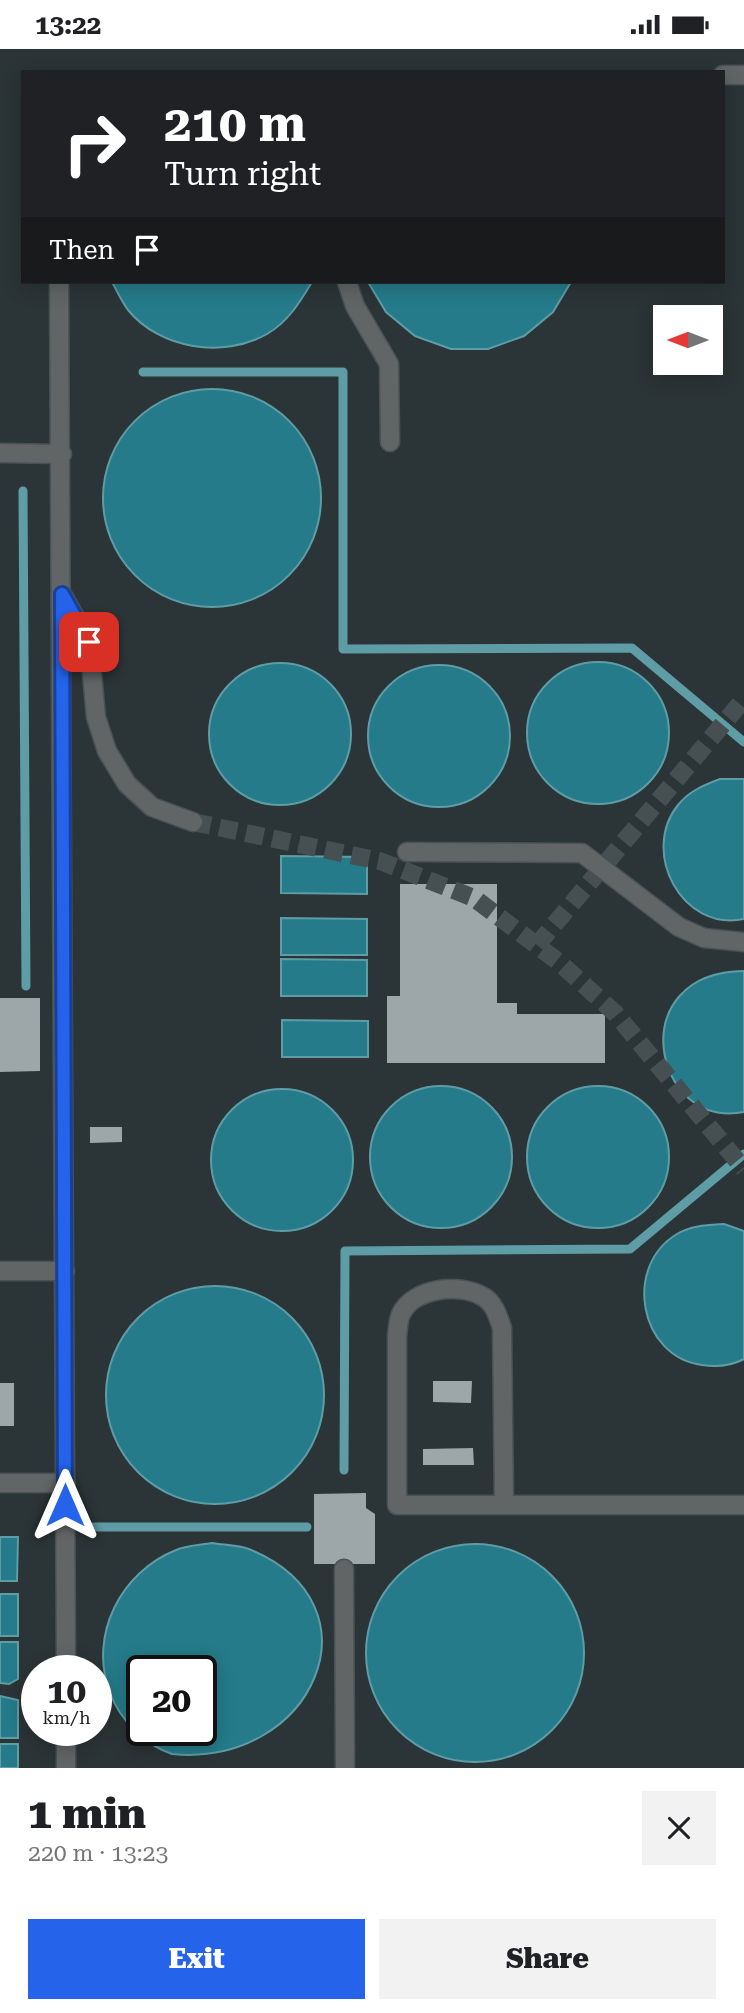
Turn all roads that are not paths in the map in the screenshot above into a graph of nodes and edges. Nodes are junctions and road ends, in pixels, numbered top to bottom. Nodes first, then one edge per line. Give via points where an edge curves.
1 (725, 75) edge
2 (744, 75) edge
3 (59, 284) edge
4 (348, 284) edge
5 (390, 442) dead end
6 (0, 453) edge
7 (62, 454) junction
8 (62, 594) junction
9 (193, 823) tunnel mouth
10 (407, 852) dead end
11 (744, 942) edge
12 (0, 1271) edge
13 (65, 1271) junction
14 (0, 1483) edge
15 (65, 1483) junction
16 (504, 1505) junction
17 (744, 1505) edge
18 (344, 1569) dead end
19 (66, 1655) edge
20 (66, 1746) edge
21 (66, 1768) edge
22 (345, 1768) edge

1 - 2 lane
3 - 7 lane
4 - 5 lane via 355,306 389,364
6 - 7 lane
7 - 8 lane
8 - 9 lane via 89,642 96,717 107,751 127,784 152,807
8 - 13 lane
10 - 11 lane via 582,853 679,927 704,937
12 - 13 lane
13 - 15 lane
14 - 15 lane
15 - 19 lane
16 - 16 lane via 397,1505 397,1336 401,1314 430,1292 463,1291 482,1296 496,1309 502,1328
16 - 17 lane
18 - 22 lane
20 - 21 lane

